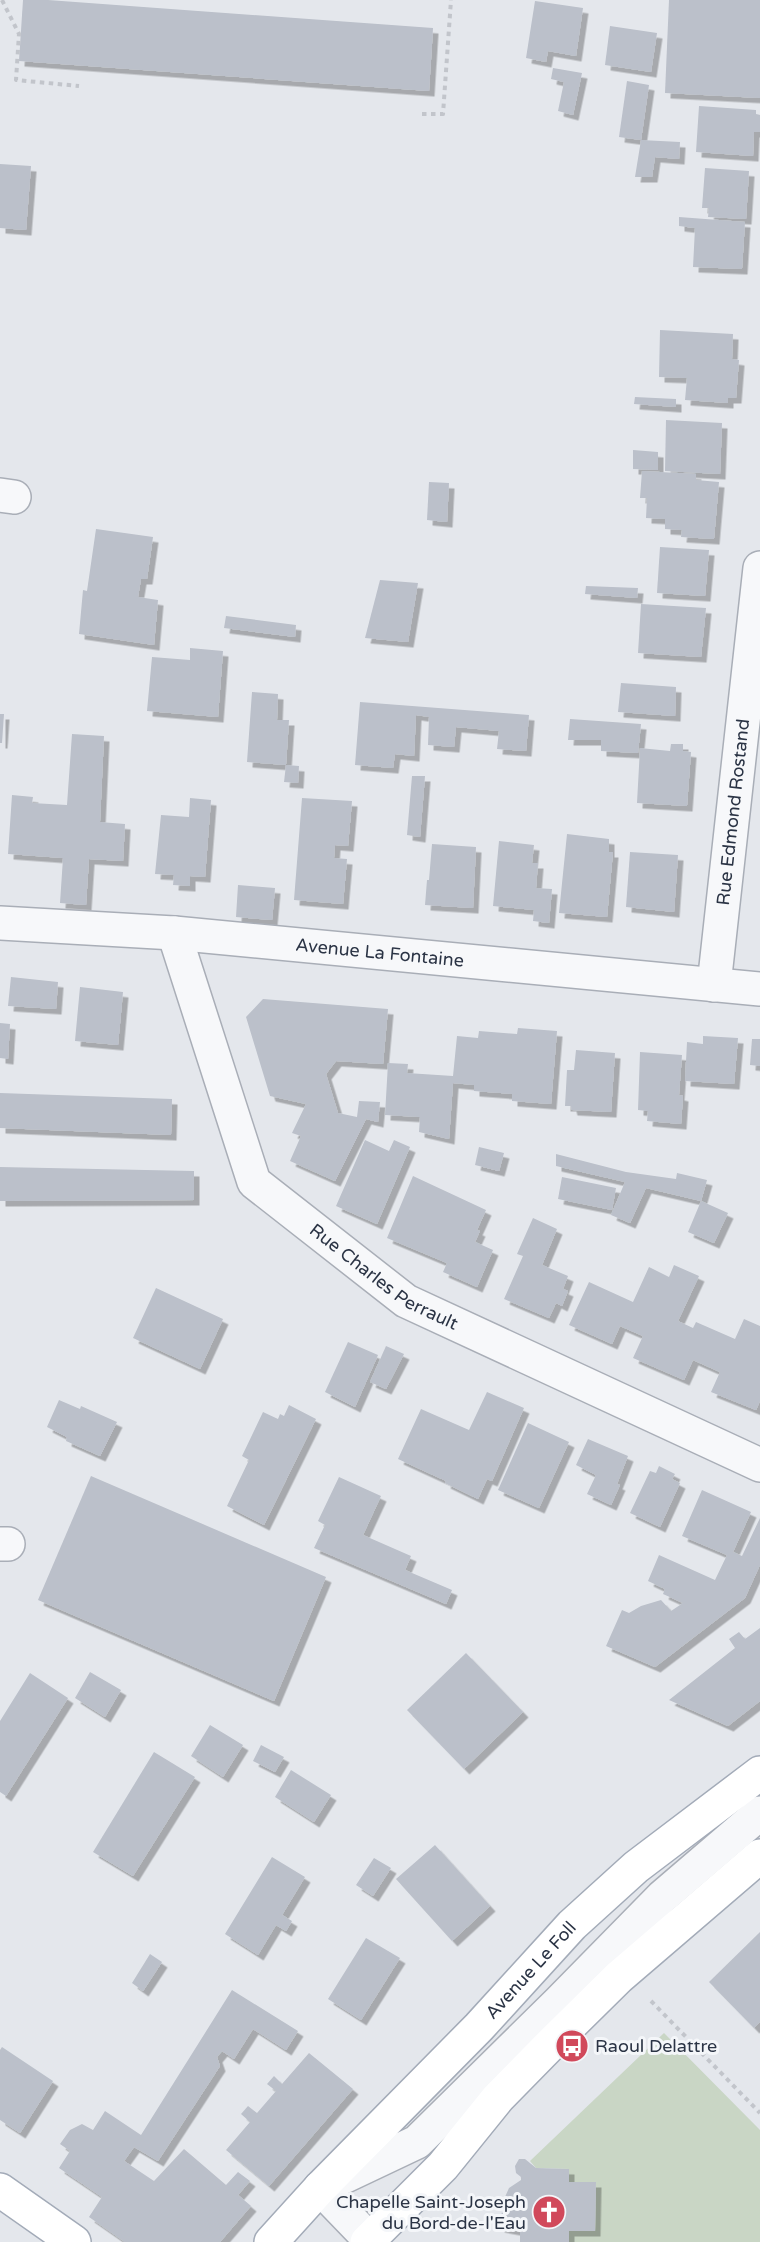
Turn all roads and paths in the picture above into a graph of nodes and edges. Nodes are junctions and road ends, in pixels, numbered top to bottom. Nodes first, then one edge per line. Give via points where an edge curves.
1 (2, 0) edge
2 (451, 0) edge
3 (79, 86) dead end
4 (422, 114) dead end
5 (760, 568) edge
6 (0, 922) edge
7 (174, 933) junction
8 (714, 985) junction
9 (760, 989) edge
10 (760, 1465) edge
11 (760, 1773) edge
12 (760, 1813) edge
13 (760, 1856) edge
14 (649, 1999) dead end
15 (760, 2114) edge
16 (321, 2187) junction
17 (0, 2190) edge
18 (369, 2241) edge
19 (74, 2242) edge
20 (271, 2242) edge

1 - 3 path via 19,34 16,80
2 - 4 path via 443,114
5 - 8 street, Rue Edmond Rostand
6 - 7 street, Avenue La Fontaine
7 - 8 street, Avenue La Fontaine
7 - 10 street, Rue Charles Perrault via 254,1182 406,1301
8 - 9 street, Avenue La Fontaine
11 - 16 main road, Avenue Le Foll via 636,1867 572,1925 479,2027
12 - 16 street, Avenue Le Foll via 662,1897 417,2142
13 - 18 main road via 619,1977 498,2098 443,2166
14 - 15 path
16 - 18 street
16 - 20 main road, Avenue Le Foll
17 - 19 main road

